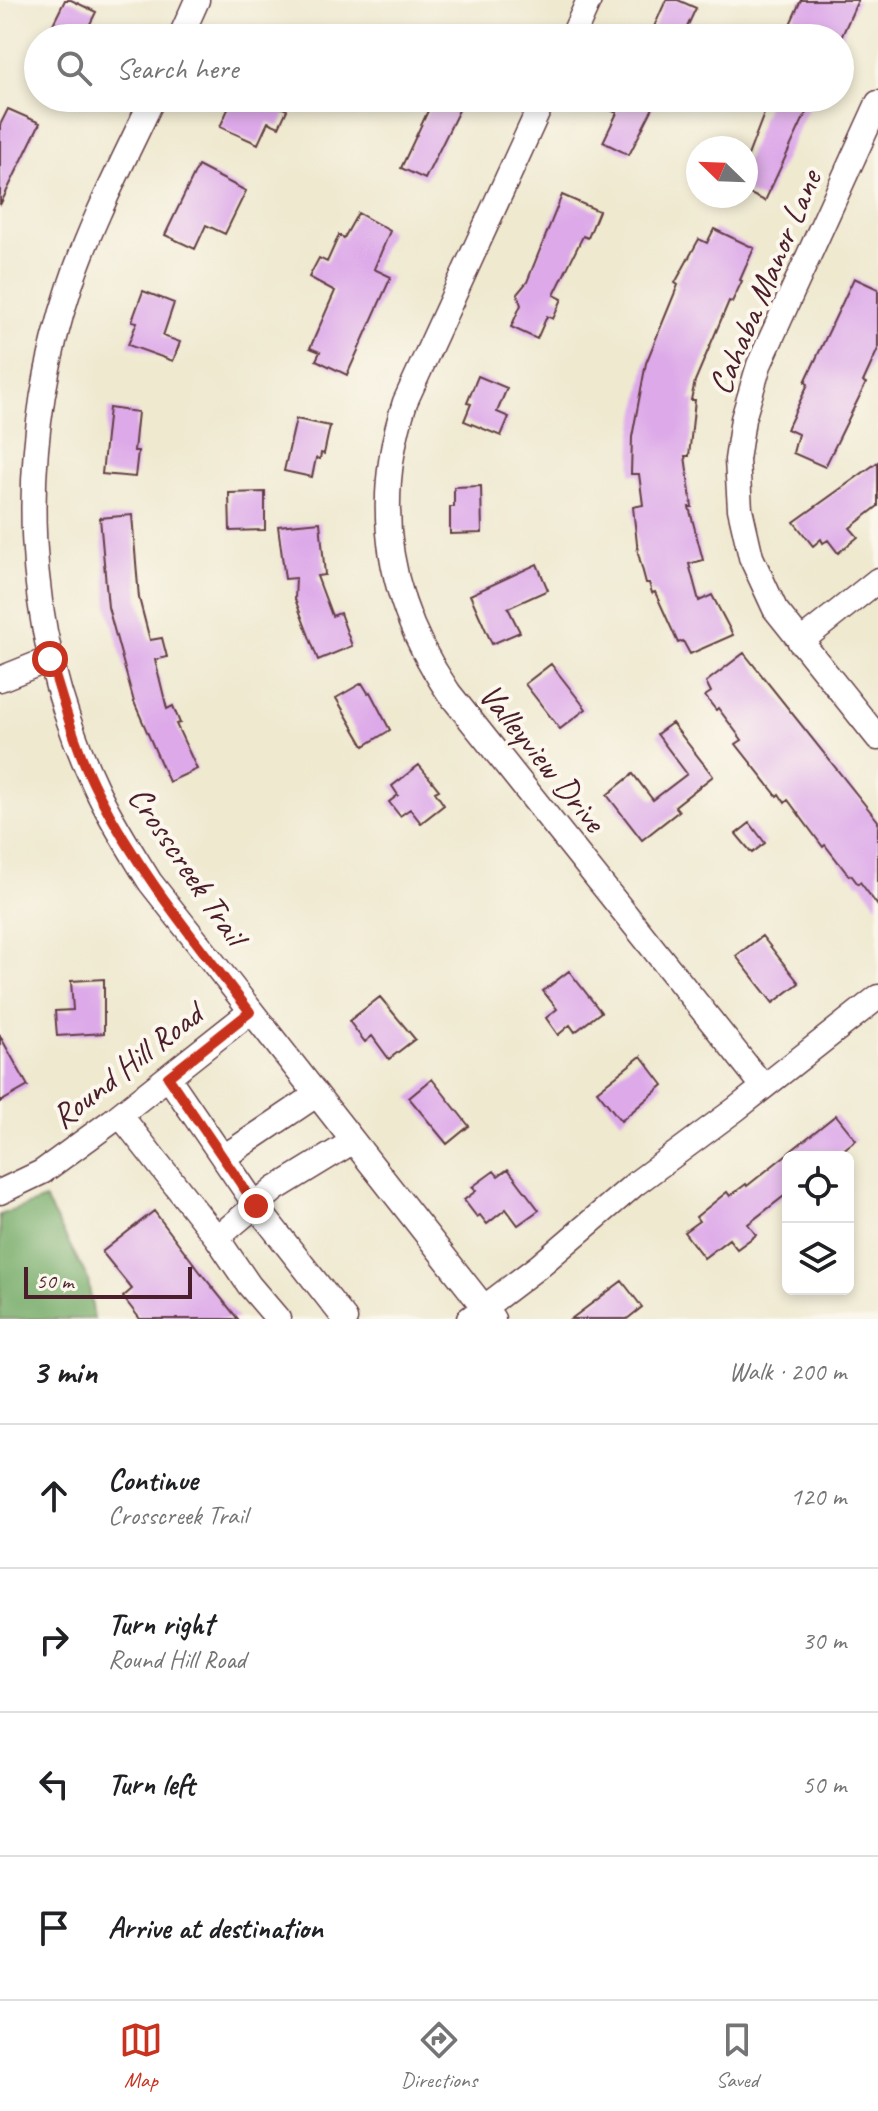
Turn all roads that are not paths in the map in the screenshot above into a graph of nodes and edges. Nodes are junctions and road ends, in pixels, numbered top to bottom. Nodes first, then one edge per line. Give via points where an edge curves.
1 (197, 0) edge
2 (589, 0) edge
3 (186, 24) edge
4 (578, 24) edge
5 (878, 103) edge
6 (147, 112) edge
7 (538, 112) edge
8 (878, 580) edge
9 (800, 642) junction
10 (50, 659) junction
11 (0, 679) edge
12 (878, 738) edge
13 (878, 997) edge
14 (250, 1012) junction
15 (168, 1077) junction
16 (763, 1086) junction
17 (316, 1095) junction
18 (120, 1115) junction
19 (352, 1142) junction
20 (224, 1157) junction
21 (0, 1192) edge
22 (256, 1206) junction
23 (217, 1238) junction
24 (482, 1315) edge
25 (278, 1319) edge
26 (345, 1319) edge

1 - 3 street
2 - 4 street
5 - 9 street, Cahaba Manor Lane via 773,331 752,385 737,460 740,509 751,557 775,609
6 - 10 street, Crosscreek Trail via 70,287 44,388 32,483 36,569
7 - 16 street, Valleyview Drive via 393,438 386,525 392,563 417,638 449,693
8 - 9 street
9 - 12 street, Cahaba Manor Lane
10 - 11 street
10 - 14 street, Crosscreek Trail via 85,764 123,839
13 - 16 street
14 - 15 street, Round Hill Road
14 - 17 street, Crosscreek Trail
15 - 18 street, Round Hill Road
15 - 20 street
16 - 24 street via 635,1184
17 - 19 street, Crosscreek Trail
17 - 20 street
18 - 21 street, Round Hill Road via 42,1172
18 - 23 street
19 - 22 street
19 - 24 street, Crosscreek Trail
20 - 22 street
22 - 23 street
22 - 26 street
23 - 25 street

